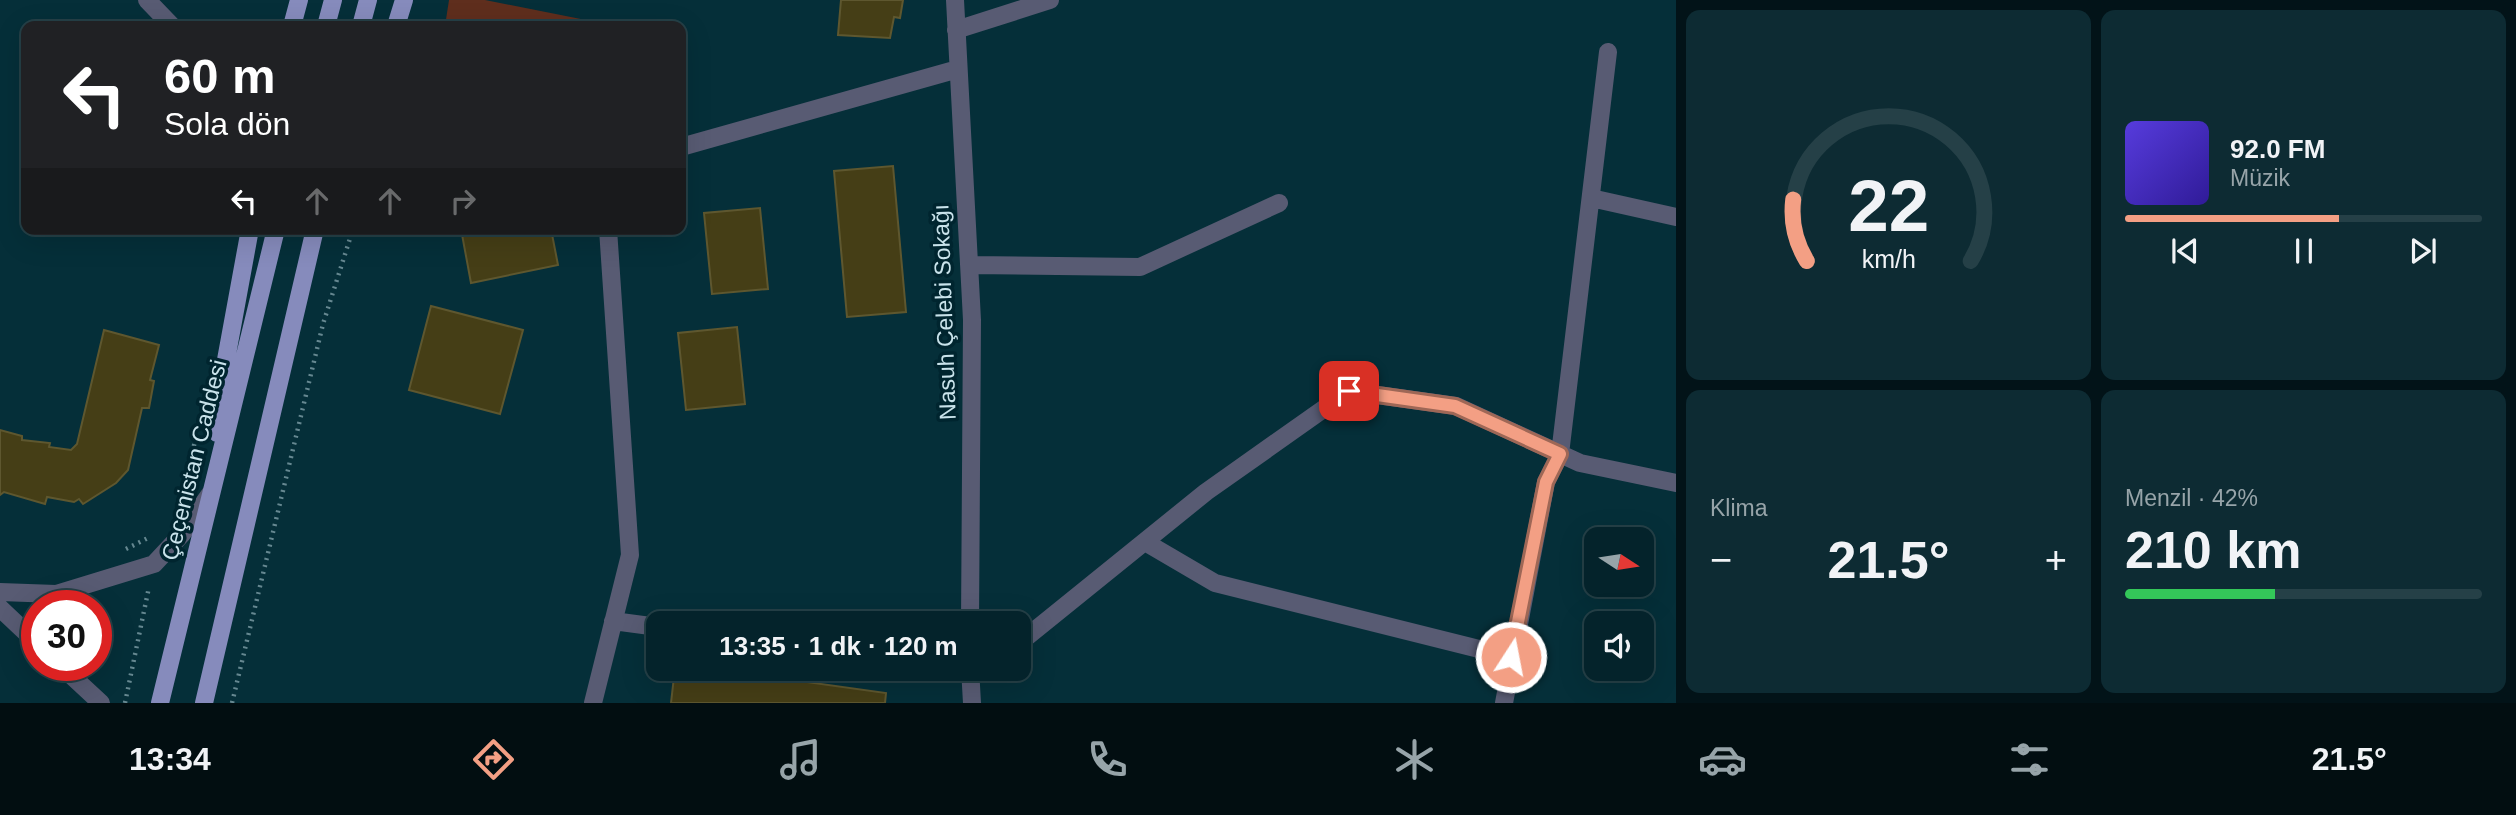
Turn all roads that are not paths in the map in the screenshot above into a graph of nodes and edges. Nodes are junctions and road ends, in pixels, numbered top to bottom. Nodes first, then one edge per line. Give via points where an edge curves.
1 (147, 0) edge
2 (299, 0) edge
3 (333, 0) edge
4 (368, 0) edge
5 (404, 0) edge
6 (955, 0) edge
7 (1050, 0) edge
8 (167, 21) edge
9 (293, 21) edge
10 (327, 21) edge
11 (362, 21) edge
12 (398, 21) edge
13 (956, 30) junction
14 (1608, 52) dead end
15 (958, 69) junction
16 (686, 146) edge
17 (1591, 198) junction
18 (1279, 203) dead end
19 (1676, 217) edge
20 (249, 235) edge
21 (275, 235) edge
22 (314, 235) edge
23 (608, 235) edge
24 (969, 265) junction
25 (1560, 454) junction
26 (1676, 483) edge
27 (212, 491) junction
28 (1145, 542) junction
29 (0, 592) edge
30 (0, 608) edge
31 (970, 611) edge
32 (613, 621) junction
33 (646, 625) edge
34 (21, 628) edge
35 (1031, 634) edge
36 (1511, 657) junction
37 (77, 681) edge
38 (971, 681) edge
39 (101, 703) edge
40 (160, 703) edge
41 (204, 703) edge
42 (593, 703) edge
43 (972, 703) edge
44 (1504, 703) edge

1 - 8 street
2 - 9 main road
3 - 10 main road
4 - 11 main road
5 - 12 main road
6 - 13 street, Nasuh Çelebi Sokağı
7 - 13 street
13 - 15 street, Nasuh Çelebi Sokağı
14 - 17 street
15 - 16 street
15 - 24 street, Nasuh Çelebi Sokağı
17 - 19 street
17 - 25 street
18 - 24 street via 1140,267
20 - 27 main road via 222,387
21 - 27 main road, Çeçenistan Caddesi
22 - 41 main road
23 - 32 street via 630,555
24 - 31 street, Nasuh Çelebi Sokağı
25 - 26 street via 1580,463
25 - 28 street via 1455,406 1349,391 1206,492
25 - 36 street via 1546,482
27 - 29 street via 183,534 154,564 56,594
27 - 40 main road, Çeçenistan Caddesi
28 - 35 street
28 - 36 street via 1215,583
30 - 34 street
32 - 33 street
32 - 42 street
36 - 44 street
37 - 39 street
38 - 43 street

